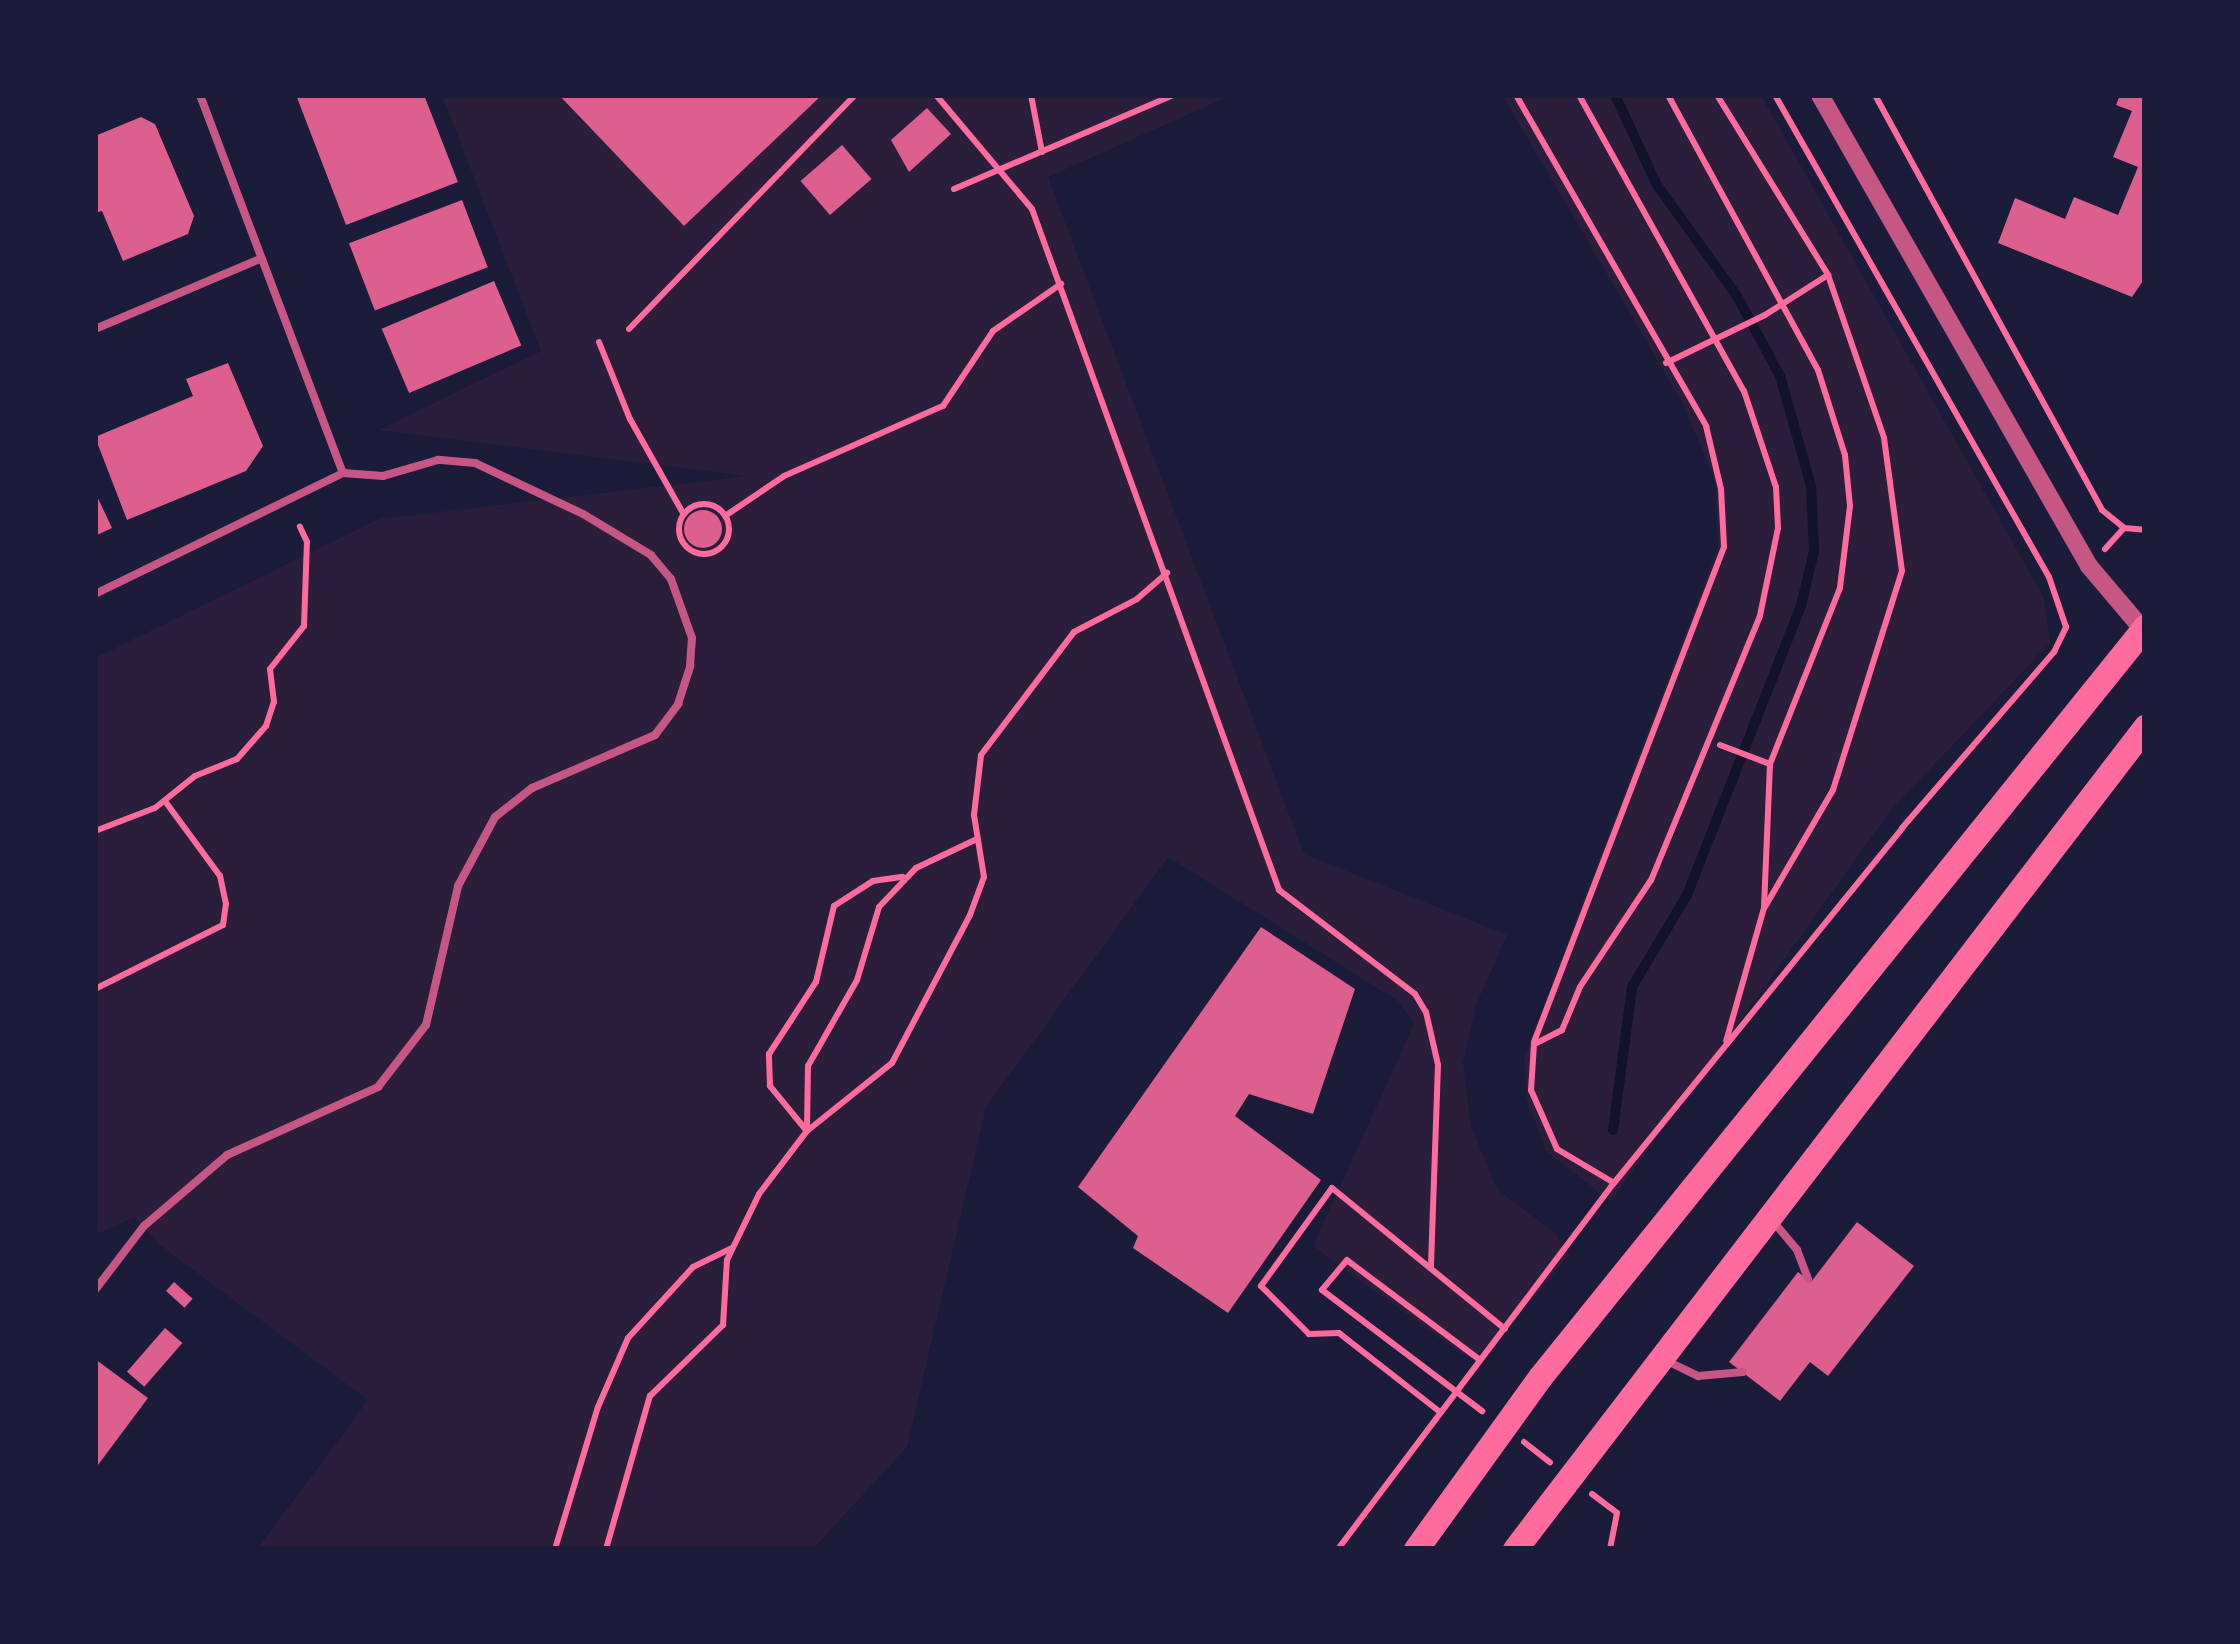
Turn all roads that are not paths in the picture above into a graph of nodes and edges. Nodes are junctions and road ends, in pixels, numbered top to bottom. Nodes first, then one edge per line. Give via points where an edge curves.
1 (200, 95) edge
2 (1820, 95) edge
3 (262, 258) junction
4 (95, 329) edge
5 (343, 473) junction
6 (95, 594) edge
7 (2144, 629) edge
8 (2145, 727) edge
9 (1770, 1217) junction
10 (1808, 1279) dead end
11 (95, 1290) edge
12 (1661, 1358) junction
13 (1742, 1372) dead end
14 (1416, 1549) edge
15 (1515, 1549) edge

1 - 3 lane
2 - 7 street via 2089,566
3 - 4 lane
3 - 5 lane
5 - 6 lane
5 - 11 lane via 383,476 438,460 475,462 583,514 651,555 671,579 688,620 690,666 678,704 655,735 532,788 495,817 458,886 426,1025 378,1088 227,1155 144,1226
7 - 14 main road via 1540,1377
8 - 9 main road
9 - 10 lane via 1797,1250
9 - 12 main road
12 - 13 lane via 1698,1376
12 - 15 main road

